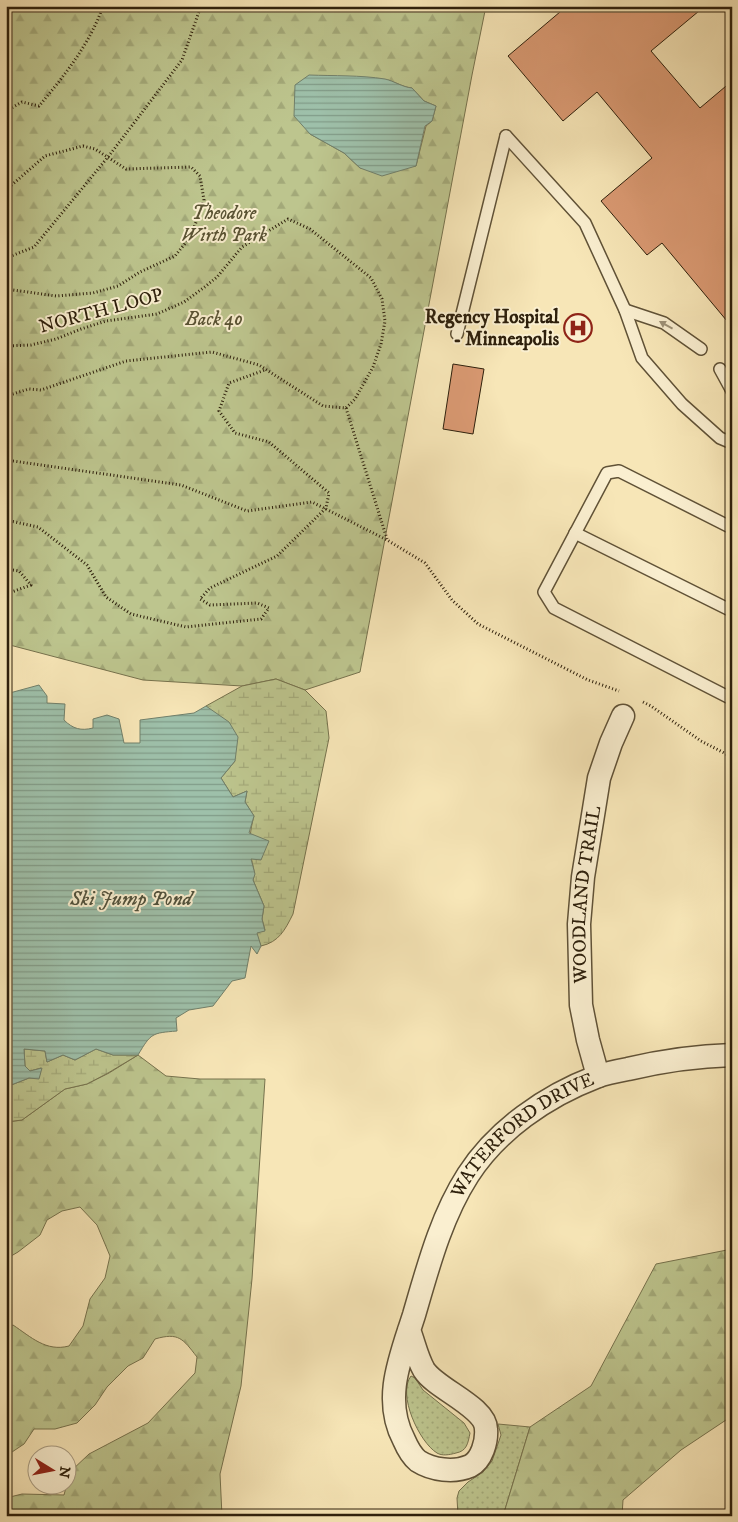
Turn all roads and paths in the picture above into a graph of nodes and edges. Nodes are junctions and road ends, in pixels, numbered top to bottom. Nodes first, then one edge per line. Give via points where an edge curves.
1 (11, 6) edge
2 (103, 6) edge
3 (201, 6) edge
4 (6, 11) edge
5 (6, 111) edge
6 (108, 157) junction
7 (6, 190) edge
8 (6, 258) edge
9 (6, 289) edge
10 (625, 310) junction
11 (457, 334) dead end
12 (6, 346) edge
13 (701, 349) dead end
14 (720, 369) dead end
15 (266, 370) junction
16 (732, 391) edge
17 (6, 396) edge
18 (346, 408) junction
19 (732, 443) edge
20 (6, 460) edge
21 (326, 508) junction
22 (6, 520) edge
23 (732, 528) edge
24 (575, 533) junction
25 (387, 540) junction
26 (6, 569) edge
27 (6, 594) edge
28 (732, 611) edge
29 (624, 694) dead end
30 (732, 699) edge
31 (638, 700) dead end
32 (622, 716) dead end
33 (732, 757) edge
34 (732, 1056) edge
35 (598, 1076) junction
36 (409, 1330) junction

1 - 4 path
2 - 5 path via 70,69 39,106 22,102
3 - 6 path via 182,60
6 - 7 path, NORTH LOOP via 83,146 45,156
6 - 8 path via 34,246
6 - 9 path, NORTH LOOP via 126,169 191,167 200,176 204,200 191,236 175,256 118,286 93,293 56,296
10 - 11 lane via 585,223 506,136
13 -> 10 lane via 664,323
10 - 19 lane via 642,358 682,404 720,438
12 - 18 path, NORTH LOOP via 31,345 106,322 158,314 184,302 217,278 242,247 288,219 310,229 371,278 382,299 385,321 381,344 373,367 355,399
14 - 16 lane
15 - 17 path via 259,365 212,352 126,361 41,390 29,389
15 - 18 path via 323,406
15 - 21 path via 229,383 219,411 235,434 269,442 329,492
18 - 25 path
20 - 21 path via 181,485 247,511 312,502
21 - 22 path via 277,556 210,588 200,599 210,605 257,603 269,608 261,619 186,627 132,614 106,597 87,566 38,527
21 - 25 path
23 - 24 lane via 619,471 607,473
24 - 28 lane
24 - 30 lane via 544,592 554,608
25 - 29 path via 425,563 452,600 478,624 588,680
26 - 27 path via 19,571 32,585
31 - 33 path
32 - 35 street, WOODLAND TRAIL via 599,778 578,924 581,1005
34 - 35 street, WATERFORD DRIVE via 680,1059
35 - 36 street, WATERFORD DRIVE via 570,1088 516,1122 490,1146 468,1174 452,1203 433,1251
36 - 36 street, WATERFORD DRIVE via 394,1387 396,1425 416,1459 430,1467 443,1470 472,1465 485,1443 486,1426 476,1410 438,1384 424,1370

